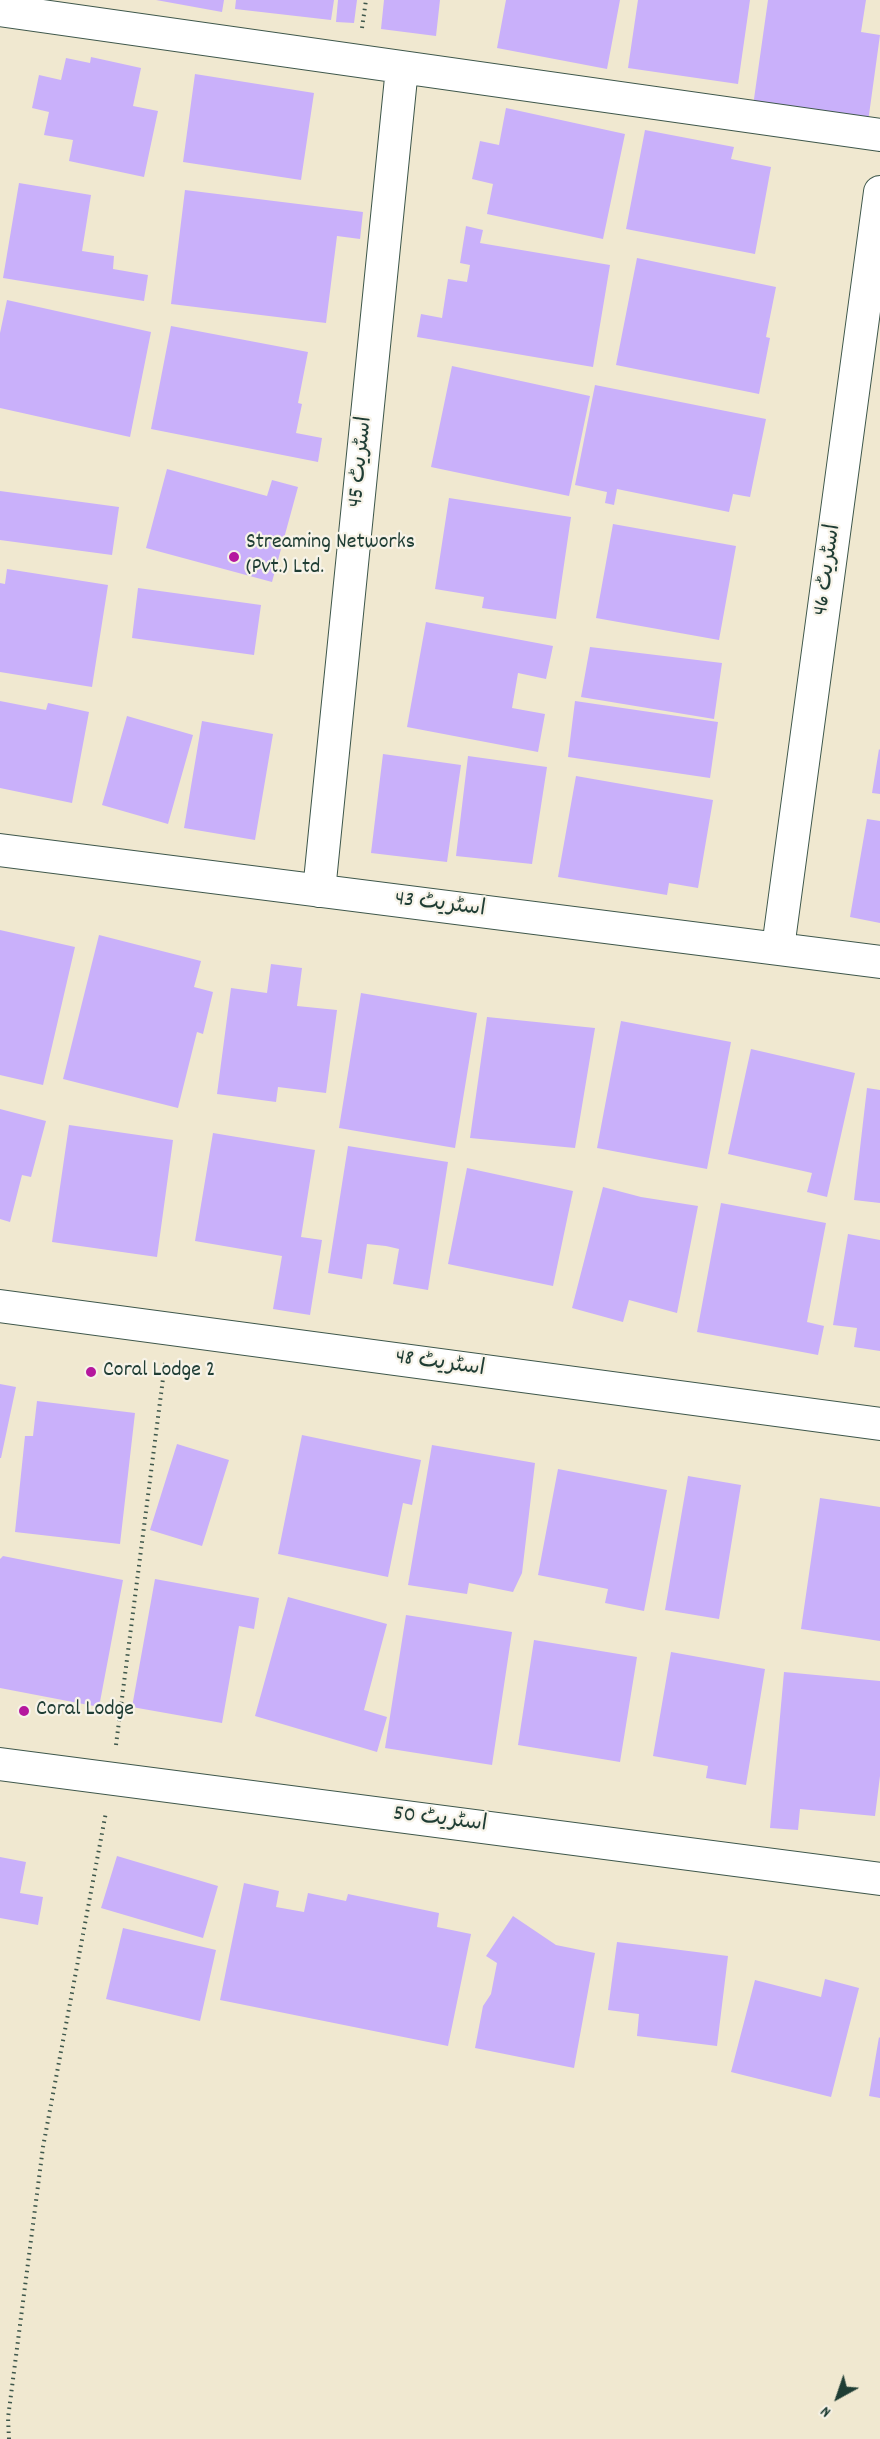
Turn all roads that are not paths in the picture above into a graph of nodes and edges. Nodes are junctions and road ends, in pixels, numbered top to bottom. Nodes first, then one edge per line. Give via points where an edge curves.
1 (0, 10) edge
2 (402, 68) junction
3 (880, 135) edge
4 (880, 192) edge
5 (0, 850) edge
6 (319, 891) junction
7 (778, 948) junction
8 (880, 962) edge
9 (0, 1306) edge
10 (880, 1424) edge
11 (0, 1764) edge
12 (880, 1879) edge

1 - 2 street
2 - 3 street
2 - 6 street, اسٹریٹ 45
4 - 7 street, اسٹریٹ 46
5 - 6 street, اسٹریٹ 43
6 - 7 street, اسٹریٹ 43
7 - 8 street, اسٹریٹ 43
9 - 10 street, اسٹریٹ 48
11 - 12 street, اسٹریٹ 50

